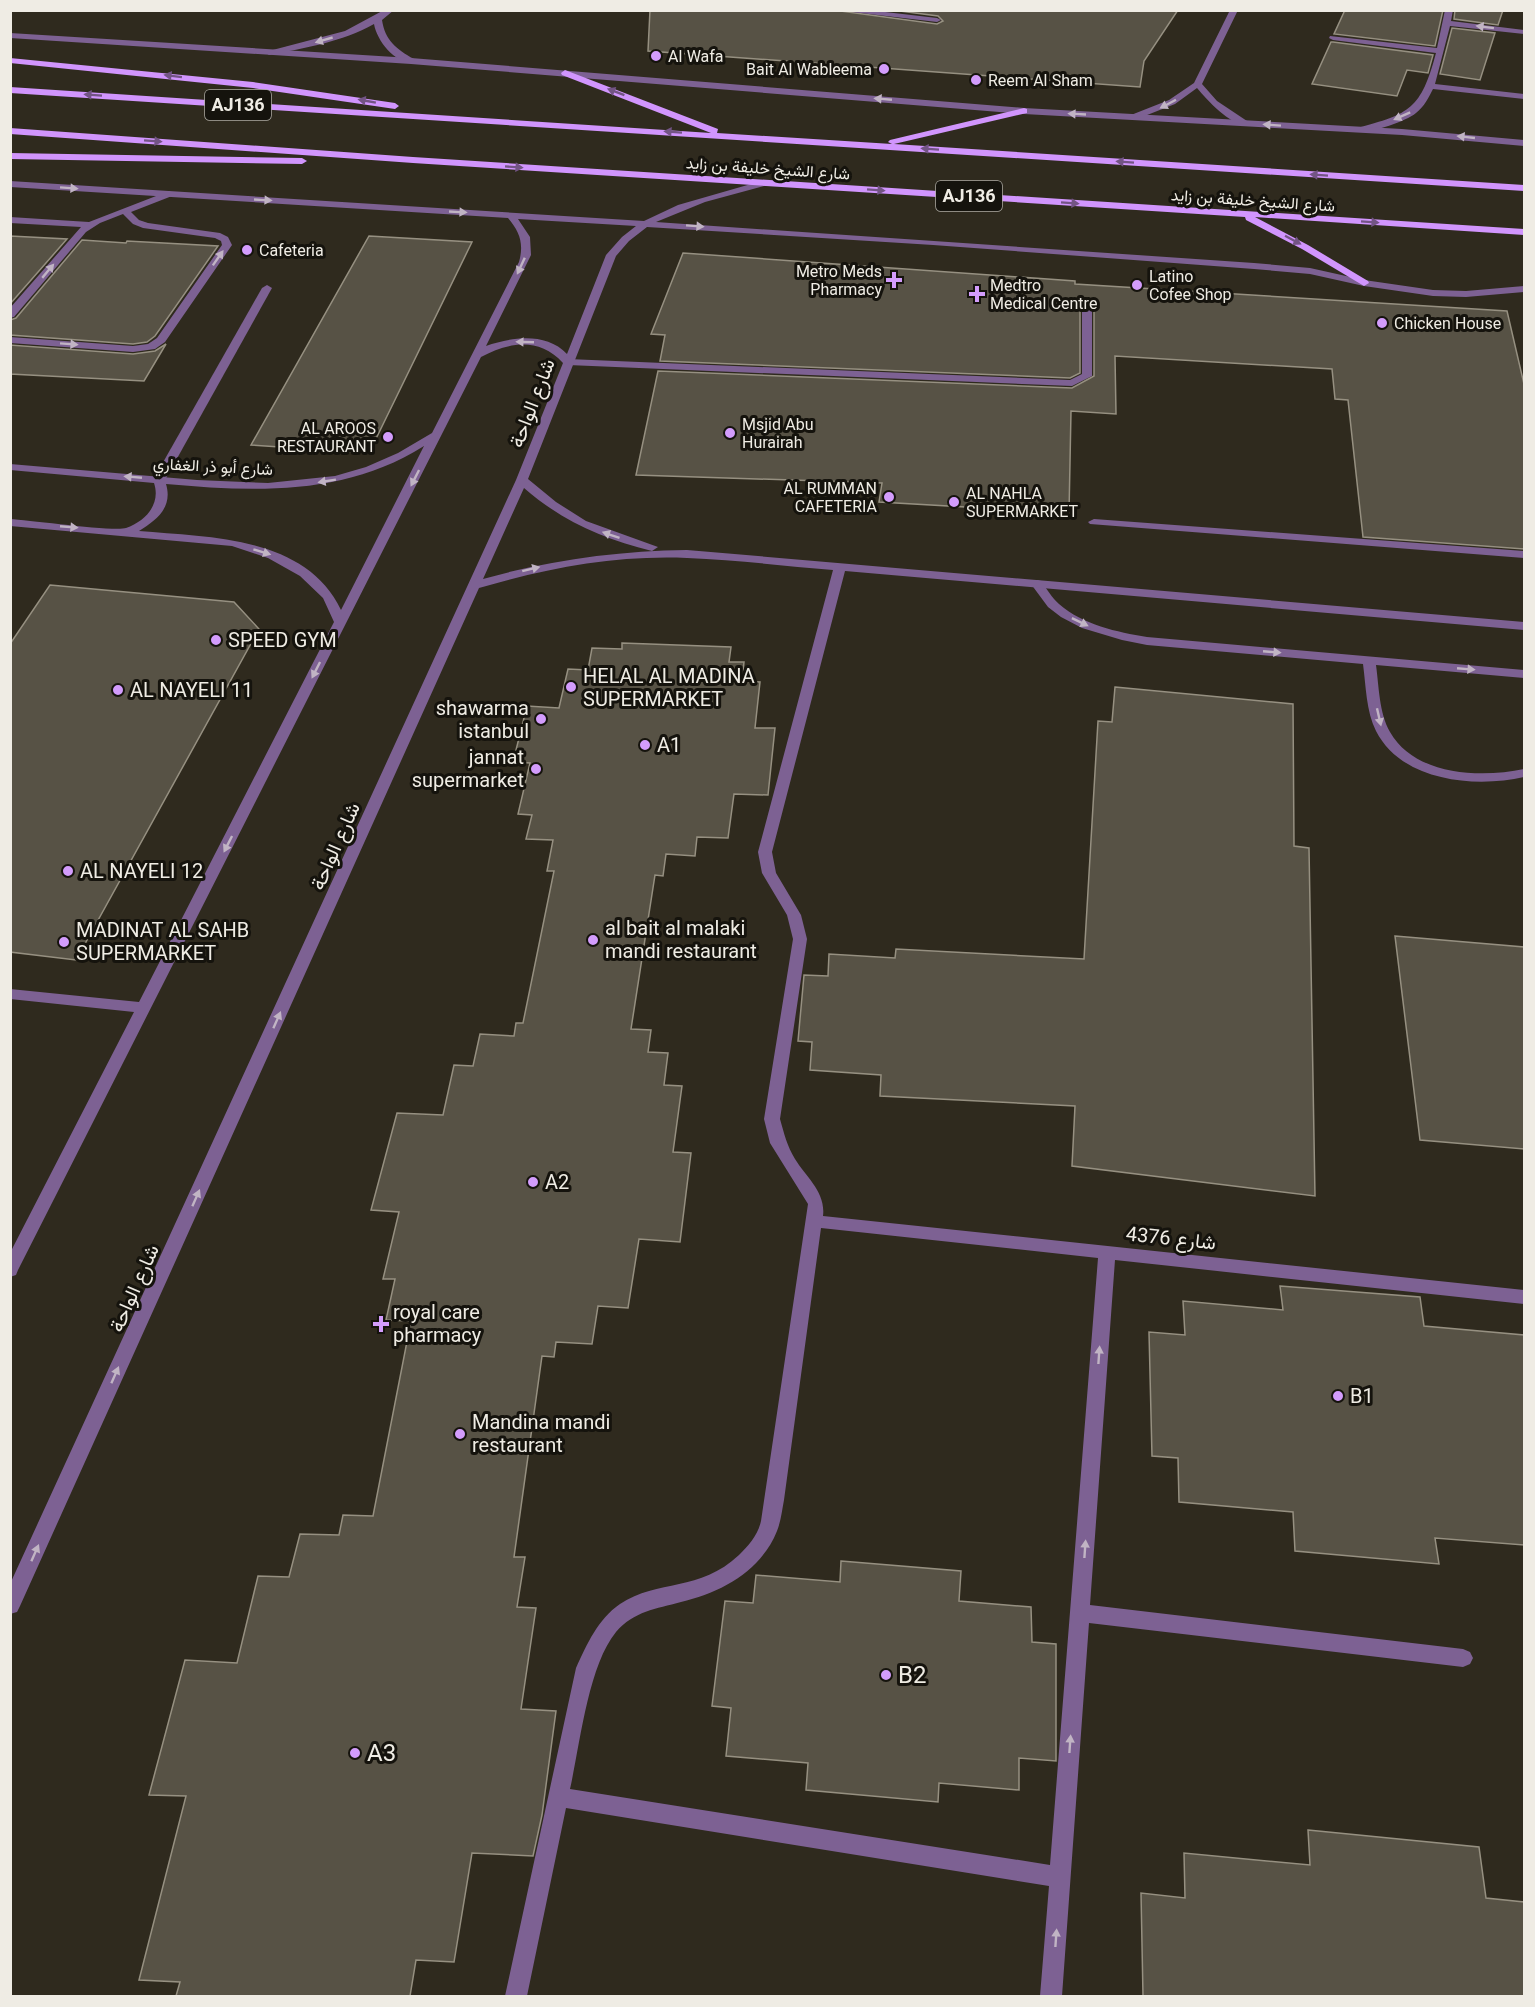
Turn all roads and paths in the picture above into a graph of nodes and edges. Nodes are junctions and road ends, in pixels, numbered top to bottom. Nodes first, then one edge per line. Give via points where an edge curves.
1 (390, 10) edge
2 (839, 10) edge
3 (1234, 10) edge
4 (1449, 10) edge
5 (378, 20) junction
6 (937, 20) dead end
7 (1446, 23) junction
8 (1524, 32) edge
9 (10, 35) edge
10 (1333, 38) dead end
11 (1438, 51) junction
12 (269, 52) junction
13 (10, 60) edge
14 (411, 61) junction
15 (565, 73) junction
16 (1198, 84) junction
17 (1431, 86) junction
18 (10, 90) edge
19 (1524, 97) edge
20 (1024, 111) junction
21 (1134, 117) junction
22 (465, 119) junction
23 (1244, 123) junction
24 (1360, 130) junction
25 (10, 131) edge
26 (729, 136) junction
27 (1524, 143) edge
28 (876, 146) junction
29 (10, 156) edge
30 (413, 160) junction
31 (765, 183) junction
32 (10, 184) edge
33 (1524, 188) edge
34 (169, 194) junction
35 (125, 211) junction
36 (1240, 214) junction
37 (510, 215) junction
38 (10, 220) edge
39 (646, 223) junction
40 (90, 225) junction
41 (1524, 232) edge
42 (1364, 283) junction
43 (267, 288) dead end
44 (1524, 289) edge
45 (1087, 308) dead end
46 (10, 315) edge
47 (10, 340) edge
48 (476, 355) junction
49 (568, 362) junction
50 (437, 433) junction
51 (10, 466) edge
52 (159, 480) junction
53 (522, 480) junction
54 (10, 522) edge
55 (1094, 522) dead end
56 (128, 532) junction
57 (687, 554) junction
58 (1524, 555) edge
59 (840, 567) junction
60 (1038, 584) junction
61 (475, 585) junction
62 (340, 622) junction
63 (1524, 626) edge
64 (1369, 660) junction
65 (1524, 674) edge
66 (1524, 773) edge
67 (10, 994) edge
68 (144, 1008) junction
69 (813, 1221) junction
70 (1107, 1253) junction
71 (10, 1270) edge
72 (1524, 1297) edge
73 (10, 1606) edge
74 (1080, 1613) junction
75 (1463, 1658) dead end
76 (559, 1797) junction
77 (1060, 1877) junction
78 (516, 1996) edge
79 (1051, 1996) edge

1 - 5 street
2 - 6 street
3 - 16 street
4 - 7 street
5 -> 12 street via 318,42
5 - 14 street via 381,38
8 -> 7 street
7 - 11 street
9 - 12 street
10 - 11 street
11 - 17 street
12 - 14 street
22 -> 13 main road via 253,85
14 - 15 street
20 -> 15 street
26 -> 15 main road
16 -> 21 street via 1172,102
16 - 23 street via 1214,103
17 - 19 street
17 -> 24 street via 1416,109
22 -> 18 main road, شارع الشيخ خليفة بن زايد / AJ136
21 -> 20 street
20 - 28 main road
21 - 23 street
26 -> 22 main road, شارع الشيخ خليفة بن زايد / AJ136
24 -> 23 street
27 -> 24 street
25 -> 30 main road, شارع الشيخ خليفة بن زايد / AJ136
26 - 28 main road, شارع الشيخ خليفة بن زايد / AJ136
33 -> 28 main road, شارع الشيخ خليفة بن زايد / AJ136
29 - 30 main road
30 -> 31 main road, شارع الشيخ خليفة بن زايد / AJ136
31 -> 36 main road, شارع الشيخ خليفة بن زايد / AJ136
31 - 39 street, شارع الواحة via 669,211
32 -> 34 street
34 - 35 street
34 -> 37 street
35 - 40 street
47 -> 35 street via 133,349 151,347 161,340 227,245 217,235 146,226
36 -> 41 main road, شارع الشيخ خليفة بن زايد / AJ136
36 -> 42 main road
37 - 39 street
37 -> 48 street via 527,239 528,250
38 - 40 street
39 -> 42 street via 1263,266
39 - 49 street, شارع الواحة via 611,255
46 -> 40 street
42 - 44 street via 1432,293
43 - 52 street
45 - 49 street via 1087,376 1072,383
49 -> 48 street via 561,352 529,341 490,347
48 - 50 street
49 - 53 street, شارع الواحة
50 -> 52 street, شارع أبو ذر الغفاري via 412,452 340,479 255,488
50 -> 62 street
52 -> 51 street, شارع أبو ذر الغفاري
52 - 56 street via 165,492 161,507
57 -> 53 street via 635,544 588,527 551,506
53 - 61 street, شارع الواحة
54 -> 56 street
55 - 58 street
56 -> 62 street via 232,543 272,555 304,573 328,596
57 - 59 street
61 -> 57 street via 567,561 633,554
59 - 60 street
59 - 69 street via 765,852 769,873 794,915 800,939 772,1119 778,1143 816,1204
60 - 63 street
60 -> 64 street via 1053,606 1078,622 1111,635
73 -> 61 street, شارع الواحة
62 -> 68 street
64 -> 65 street
64 -> 66 street via 1383,733 1403,754 1435,771 1472,779 1510,778
67 - 68 street
68 - 71 street
69 - 70 street, شارع 4376
69 - 76 street via 775,1500 767,1532 747,1560 718,1581 682,1594 650,1599 621,1614 599,1639 586,1668
70 - 72 street, شارع 4376
74 -> 70 street
74 - 75 street
77 -> 74 street
76 - 77 street
76 - 78 street
79 -> 77 street

